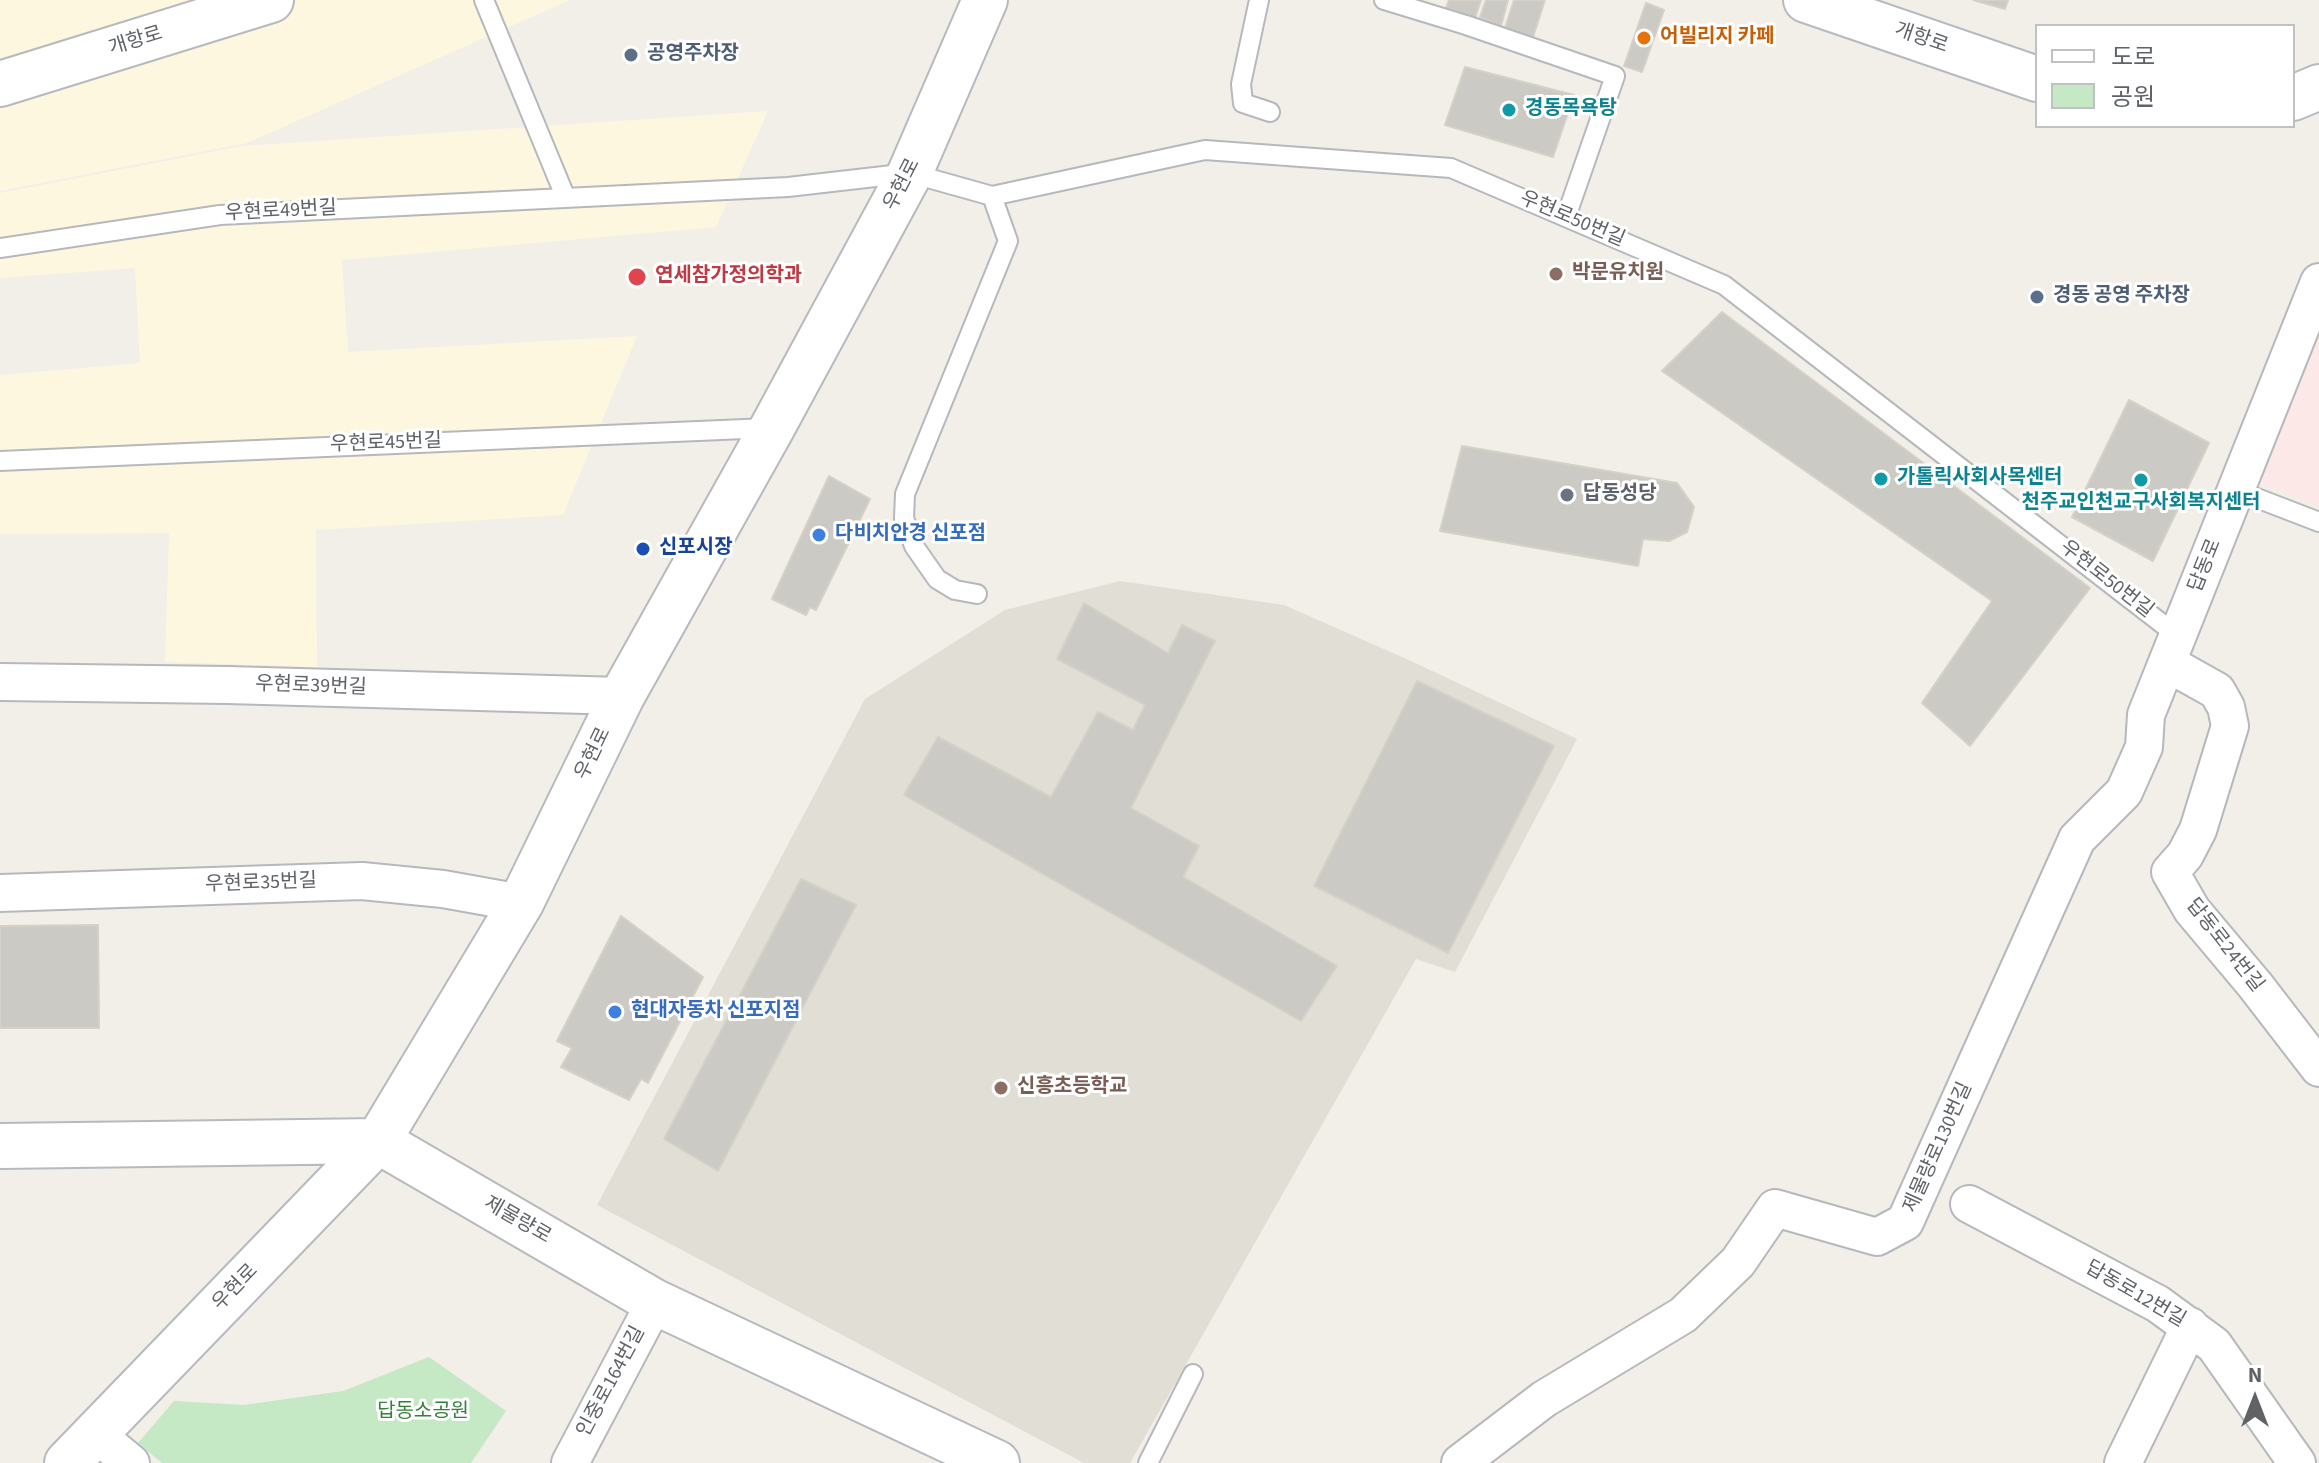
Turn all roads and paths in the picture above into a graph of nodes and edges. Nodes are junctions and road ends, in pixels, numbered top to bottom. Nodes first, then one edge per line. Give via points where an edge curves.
1 (271, 0) edge
2 (484, 0) edge
3 (985, 0) edge
4 (1259, 0) edge
5 (1384, 0) edge
6 (1806, 0) edge
7 (2035, 78) edge
8 (0, 84) edge
9 (2319, 87) edge
10 (2295, 97) edge
11 (1270, 112) dead end
12 (910, 173) junction
13 (565, 196) junction
14 (992, 196) junction
15 (1566, 217) junction
16 (0, 248) edge
17 (2319, 282) edge
18 (772, 428) junction
19 (0, 461) edge
20 (2236, 490) junction
21 (2319, 522) edge
22 (977, 594) dead end
23 (2173, 650) junction
24 (0, 682) edge
25 (622, 696) junction
26 (2146, 715) joint
27 (0, 893) edge
28 (521, 903) junction
29 (2319, 1068) edge
30 (378, 1141) junction
31 (0, 1146) edge
32 (1969, 1204) dead end
33 (655, 1302) junction
34 (2190, 1326) junction
35 (1193, 1374) dead end
36 (81, 1448) edge
37 (994, 1462) edge
38 (131, 1463) edge
39 (570, 1463) edge
40 (1148, 1463) edge
41 (1460, 1463) edge
42 (2123, 1463) edge
43 (2297, 1463) edge

1 - 8 street, 개항로
2 - 13 lane
3 - 12 street, 우현로
4 - 11 lane via 1241,84 1243,103
5 - 15 lane via 1615,76
6 - 7 street, 개항로
9 - 10 street
12 - 13 lane, 우현로49번길 via 788,187
12 - 14 lane
12 - 18 street, 우현로
13 - 16 lane, 우현로49번길 via 220,215
14 - 15 lane, 우현로50번길 via 1205,150 1451,168
14 - 22 lane via 1008,241 905,494 904,518 914,546 937,579
15 - 23 lane, 우현로50번길 via 1724,285
17 - 20 street, 답동로
18 - 19 lane, 우현로45번길
18 - 25 street, 우현로
20 - 21 lane
20 - 23 street, 답동로
23 - 26 street, 답동로
23 - 29 street, 답동로24번길 via 2217,691 2230,726 2198,830 2170,872 2192,910
24 - 25 street, 우현로39번길
25 - 28 street, 우현로
26 - 41 street, 제물량로130번길 via 2144,747 2124,792 2077,839 1905,1222 1877,1237 1775,1208 1738,1262 1683,1315 1544,1399
27 - 28 street, 우현로35번길 via 362,881
28 - 30 street, 우현로
30 - 31 street
30 - 33 street, 제물량로
30 - 36 street, 우현로
32 - 34 street, 답동로12번길
33 - 37 street, 제물량로
33 - 39 street, 인중로164번길
34 - 42 street
34 - 43 street, 답동로12번길 via 2214,1345
35 - 40 lane
36 - 38 street, 우현로

